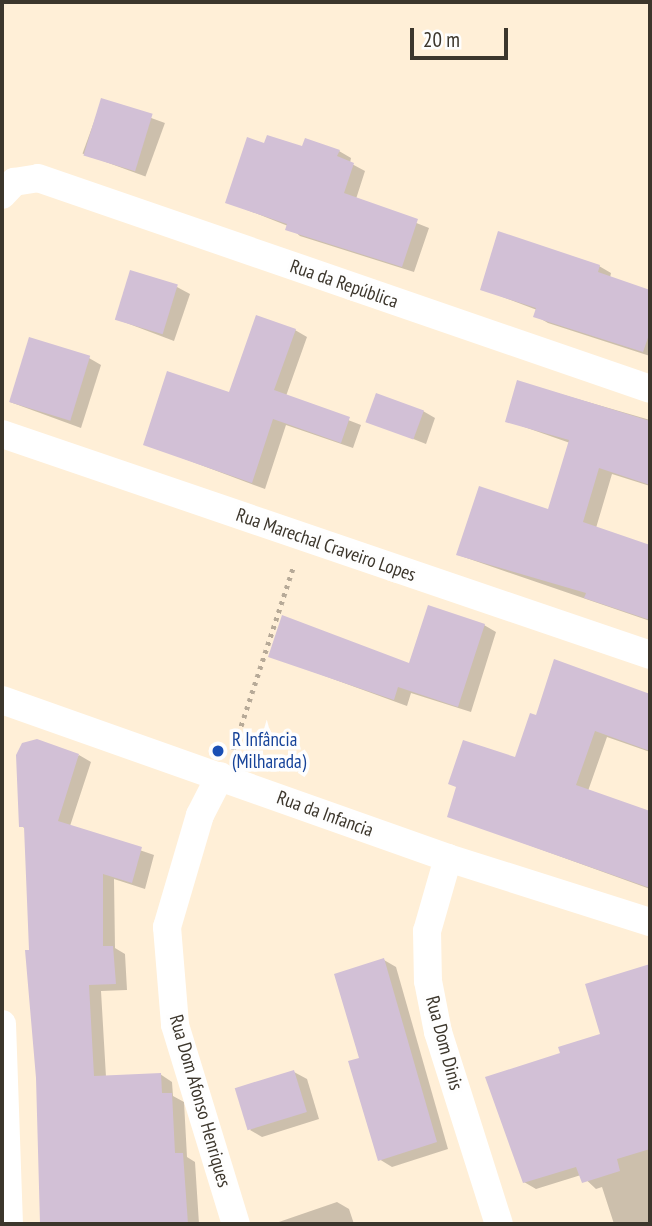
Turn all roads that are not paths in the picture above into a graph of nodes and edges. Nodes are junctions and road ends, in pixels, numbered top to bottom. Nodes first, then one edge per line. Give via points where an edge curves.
1 (2, 195) edge
2 (650, 389) edge
3 (2, 434) edge
4 (650, 656) edge
5 (2, 700) edge
6 (226, 765) junction
7 (448, 858) junction
8 (650, 922) edge
9 (2, 1024) edge
10 (9, 1224) edge
11 (236, 1224) edge
12 (499, 1224) edge

1 - 2 street, Rua da República via 14,182 38,178
3 - 4 street, Rua Marechal Craveiro Lopes
5 - 6 street, Rua da Infancia
6 - 7 street, Rua da Infancia
6 - 11 street, Rua Dom Afonso Henriques via 200,815 167,927 175,1026
7 - 8 street, Rua da Infancia
7 - 12 street, Rua Dom Dinis via 427,931 428,981 438,1032
9 - 10 street

